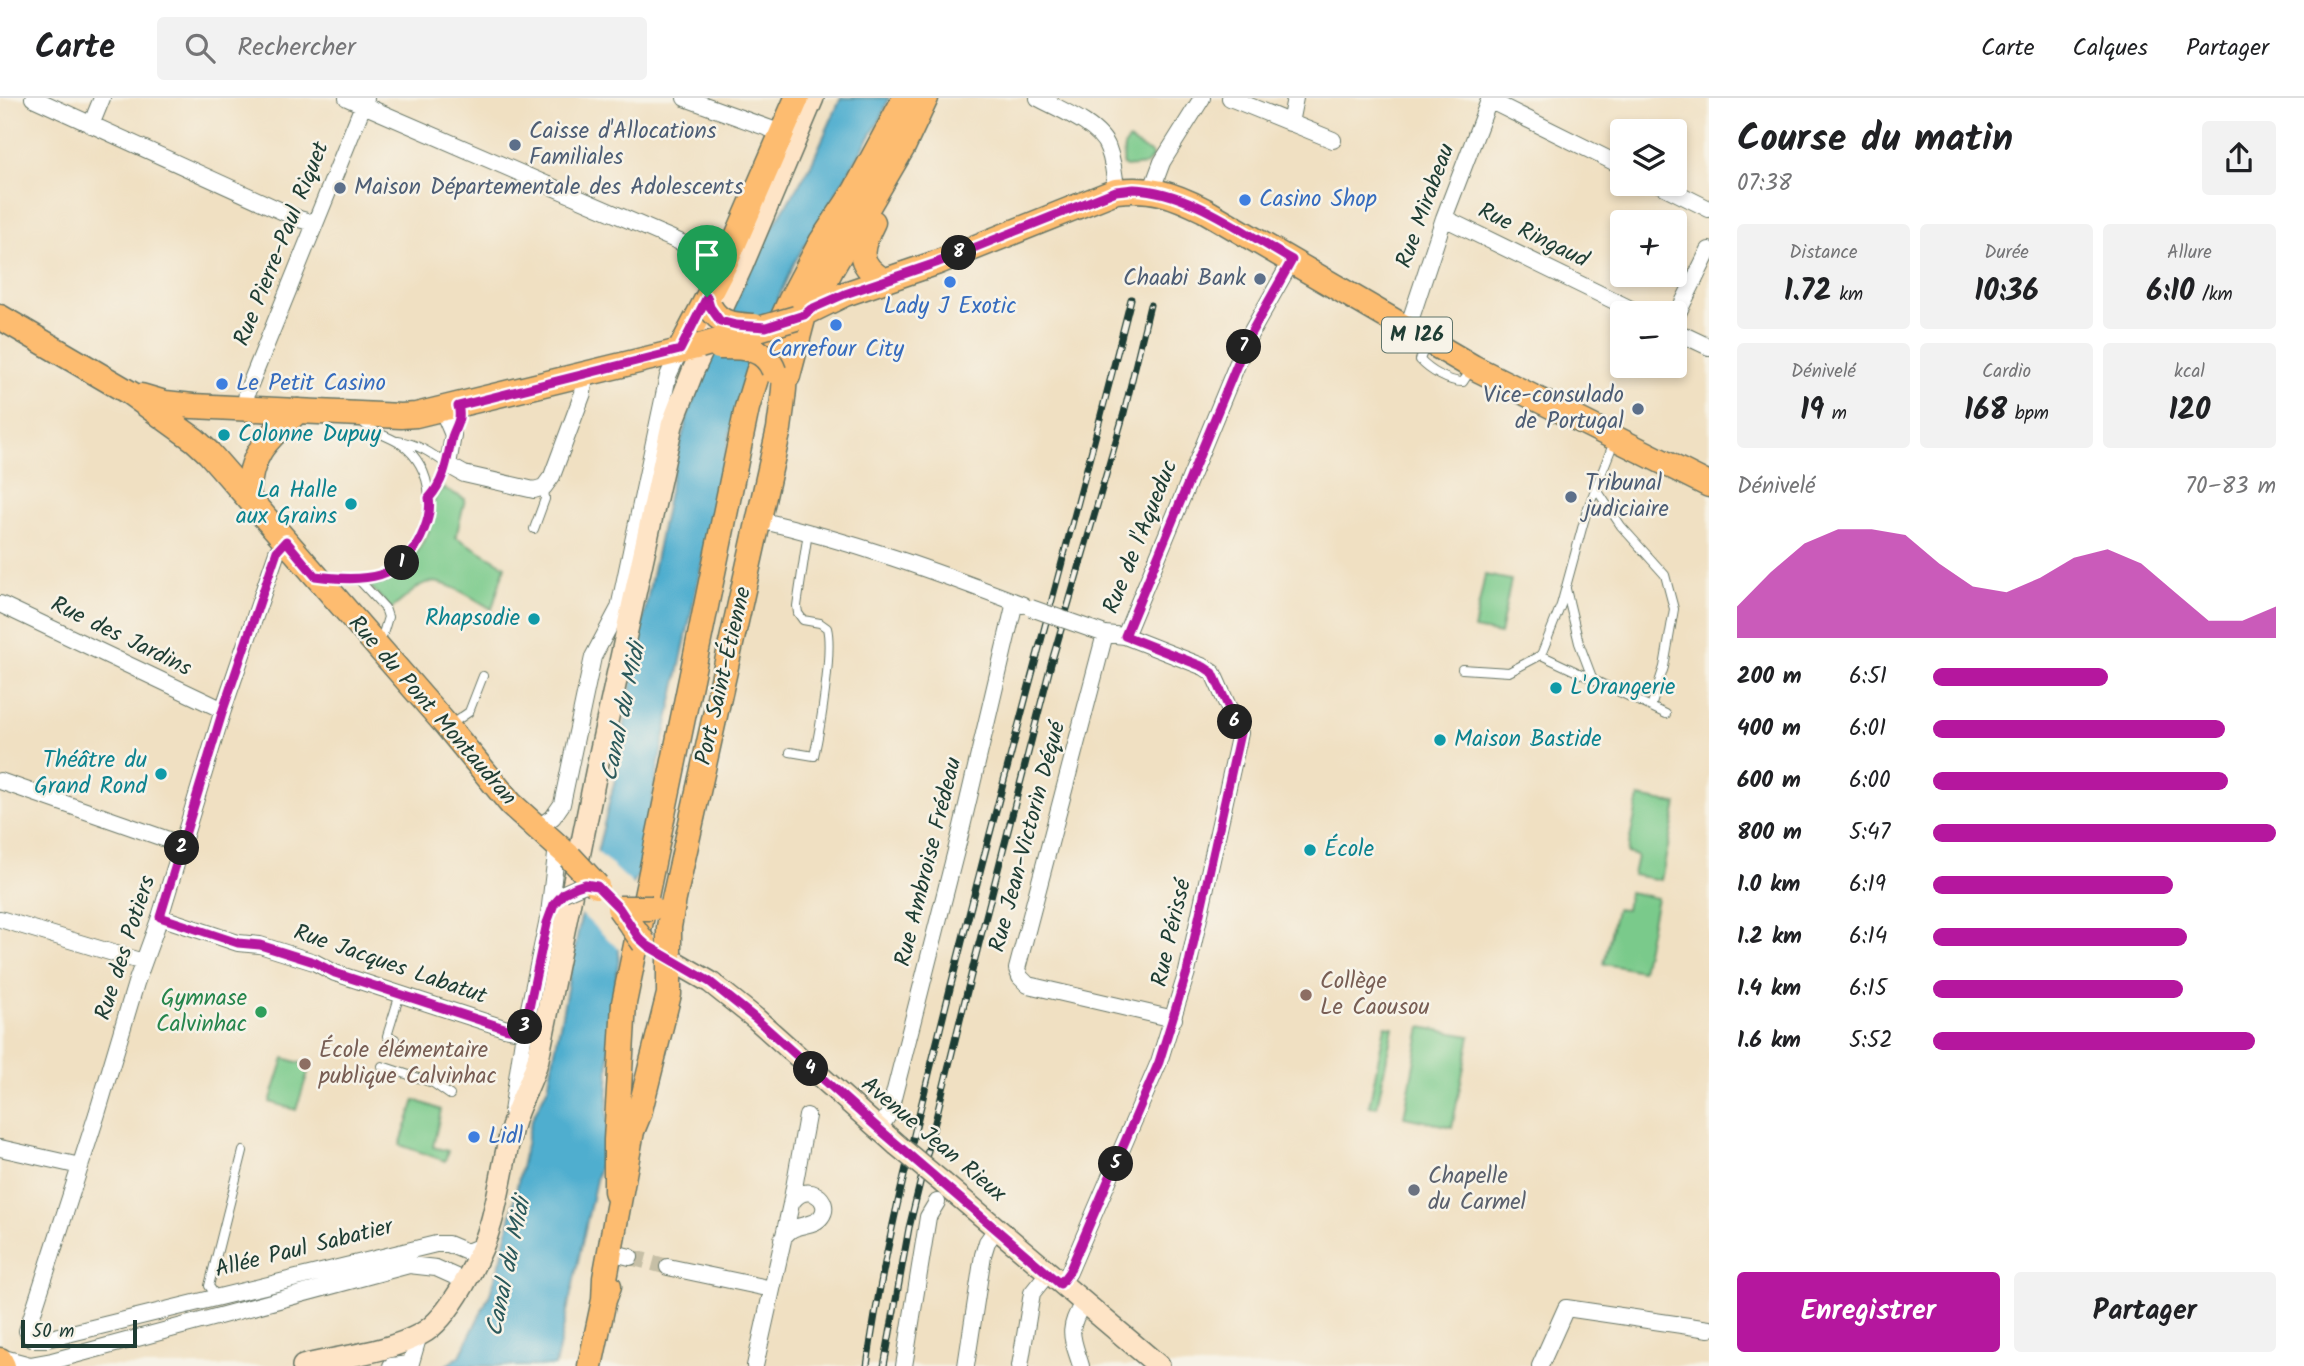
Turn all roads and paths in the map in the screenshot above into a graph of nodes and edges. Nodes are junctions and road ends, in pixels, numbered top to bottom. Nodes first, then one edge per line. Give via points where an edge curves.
1 (33, 98) edge
2 (102, 98) edge
3 (347, 98) edge
4 (685, 98) edge
5 (797, 98) edge
6 (813, 98) edge
7 (905, 98) edge
8 (926, 98) edge
9 (1038, 98) edge
10 (1202, 98) edge
11 (1230, 98) edge
12 (1296, 98) edge
13 (1490, 99) edge
14 (364, 101) edge
15 (1290, 123) junction
16 (91, 125) junction
17 (782, 133) junction
18 (1333, 141) dead end
19 (903, 147) junction
20 (1610, 160) edge
21 (1155, 190) junction
22 (1116, 191) junction
23 (1683, 196) edge
24 (1709, 209) edge
25 (1444, 218) junction
26 (314, 223) junction
27 (1709, 250) edge
28 (1292, 260) junction
29 (726, 262) junction
30 (883, 280) junction
31 (1614, 301) edge
32 (1684, 301) edge
33 (709, 302) junction
34 (801, 310) junction
35 (0, 317) edge
36 (766, 327) junction
37 (1405, 328) junction
38 (1687, 337) edge
39 (1709, 347) edge
40 (690, 348) junction
41 (780, 372) junction
42 (586, 375) junction
43 (130, 393) junction
44 (245, 409) junction
45 (299, 411) junction
46 (354, 414) junction
47 (454, 418) junction
48 (1616, 438) junction
49 (398, 441) junction
50 (448, 465) junction
51 (1709, 485) edge
52 (544, 487) junction
53 (1595, 487) junction
54 (248, 496) junction
55 (429, 498) junction
56 (759, 520) junction
57 (534, 529) dead end
58 (808, 531) junction
59 (286, 541) junction
60 (315, 576) junction
61 (359, 579) junction
62 (1566, 588) junction
63 (1015, 602) junction
64 (0, 604) edge
65 (1098, 631) junction
66 (1125, 636) junction
67 (374, 643) junction
68 (1541, 655) junction
69 (1462, 669) dead end
70 (483, 676) dead end
71 (1593, 680) junction
72 (1651, 707) junction
73 (223, 710) junction
74 (1666, 714) dead end
75 (447, 726) junction
76 (790, 752) dead end
77 (0, 781) edge
78 (537, 828) junction
79 (183, 845) junction
80 (564, 851) junction
81 (597, 886) junction
82 (663, 904) junction
83 (619, 908) junction
84 (549, 914) junction
85 (160, 917) junction
86 (0, 919) edge
87 (670, 960) junction
88 (144, 962) junction
89 (400, 995) junction
90 (1174, 1020) junction
91 (524, 1032) junction
92 (395, 1039) dead end
93 (382, 1066) dead end
94 (450, 1095) dead end
95 (639, 1114) junction
96 (807, 1116) dead end
97 (514, 1122) junction
98 (879, 1129) junction
99 (0, 1148) edge
100 (243, 1151) dead end
101 (80, 1167) junction
102 (940, 1192) junction
103 (619, 1199) junction
104 (791, 1204) junction
105 (997, 1228) junction
106 (782, 1239) junction
107 (481, 1246) junction
108 (619, 1256) junction
109 (668, 1267) tunnel mouth
110 (1054, 1278) junction
111 (465, 1281) junction
112 (772, 1289) junction
113 (217, 1297) junction
114 (1083, 1303) junction
115 (138, 1317) junction
116 (1709, 1329) edge
117 (27, 1331) joint
118 (419, 1335) junction
119 (143, 1336) junction
120 (0, 1358) edge
121 (410, 1365) edge
122 (3, 1366) edge
123 (303, 1366) edge
124 (391, 1366) edge
125 (590, 1366) edge
126 (755, 1366) edge
127 (904, 1366) edge
128 (965, 1366) edge
129 (1020, 1366) edge
130 (1081, 1366) edge
131 (1159, 1366) edge
132 (1540, 1366) edge

1 - 16 street
2 - 16 street
3 - 14 street
4 - 17 street
5 - 17 main road
6 - 97 main road via 672,425 538,1059
7 - 34 main road via 855,191 821,242
8 - 19 main road
9 - 22 street via 1101,136 1108,146
10 - 21 street via 1163,163
11 - 15 street
12 - 15 street
13 - 20 street
13 - 25 street, Rue Mirabeau
14 - 26 street, Rue Pierre-Paul Riquet
14 - 29 street
15 - 18 street
16 - 26 street
17 - 29 main road
19 - 30 main road via 905,157 861,250 864,263
19 - 34 main road via 831,270
21 - 22 main road, M 126
21 - 28 main road, M 126 via 1204,210
22 - 30 main road, M 126
23 - 24 street
25 - 31 street, Rue Ringaud
25 - 37 street, Rue Mirabeau
26 - 44 street, Rue Pierre-Paul Riquet via 247,392
27 - 32 street
28 - 37 main road, M 126
28 - 66 street, Rue de l'Aqueduc via 1248,338
29 - 33 main road
30 - 34 main road, M 126
33 - 36 main road, bridge via 724,323
33 - 40 main road
34 - 36 main road, bridge
34 - 41 main road, Port Saint-Étienne
34 - 103 main road via 754,386 724,514 624,1003 615,1140
35 - 43 main road
36 - 40 main road, bridge
36 - 41 main road
37 - 48 main road, M 126
38 - 39 street
40 - 41 main road, bridge via 751,348
40 - 42 main road
40 - 78 street via 668,376 619,608 593,657 562,804
41 - 56 main road, Port Saint-Étienne via 779,429
42 - 47 main road
42 - 52 street via 579,405
43 - 44 main road via 177,405
43 - 54 main road, Rue du Pont Montaudran via 195,440
44 - 45 main road
45 - 46 main road
45 - 54 main road via 258,451
46 - 47 main road
46 - 49 lane via 367,427
47 - 50 street
48 - 51 main road, M 126
48 - 53 lane
49 - 50 lane via 414,443
49 - 55 lane via 421,467
50 - 52 street via 476,477 534,490
50 - 55 lane
52 - 57 lane via 545,499
53 - 62 lane
53 - 72 lane via 1621,526 1665,575 1674,609 1664,667
54 - 59 main road, Rue du Pont Montaudran
55 - 61 lane via 421,539 401,565 384,575
56 - 58 street, Rue de l'Aqueduc
56 - 82 main road, Port Saint-Étienne
58 - 63 street, Rue de l'Aqueduc via 909,561
58 - 76 lane via 798,613 803,620 827,628 828,644 814,756
59 - 60 main road, Rue du Pont Montaudran
59 - 73 street, Rue des Potiers via 277,551
60 - 61 lane
60 - 67 main road, Rue du Pont Montaudran
61 - 67 lane via 388,617 383,634
62 - 68 lane
62 - 71 lane
63 - 65 street, Rue de l'Aqueduc, bridge
63 - 98 street, Rue Ambroise Frédeau via 931,953 889,1114
64 - 73 street, Rue des Jardins
65 - 66 street, Rue de l'Aqueduc
65 - 90 street, Rue Jean-Victorin Déqué via 1017,969 1028,985
66 - 90 street, Rue Périssé via 1213,673 1240,733
67 - 75 main road, Rue du Pont Montaudran
68 - 69 lane via 1509,672
68 - 71 lane
70 - 75 lane via 470,712
71 - 72 lane
72 - 74 lane
73 - 79 street, Rue des Potiers
75 - 78 main road, Rue du Pont Montaudran via 510,803
77 - 79 street
78 - 80 main road, Rue du Pont Montaudran
79 - 85 street, Rue des Potiers
80 - 81 main road, Rue du Pont Montaudran, bridge
80 - 84 street
81 - 83 main road, Rue du Pont Montaudran
81 - 84 street, bridge via 585,884 564,893
82 - 83 main road, bridge via 639,910
82 - 87 main road, Port Saint-Étienne
83 - 87 main road, Rue du Pont Montaudran, bridge via 644,943
84 - 91 street
85 - 88 street, Rue des Potiers
85 - 89 street, Rue Jacques Labatut via 314,962
86 - 88 street
87 - 95 main road, Port Saint-Étienne via 665,1016
87 - 98 main road, Avenue Jean Rieux via 710,982 755,1018
88 - 101 street, Rue des Potiers
89 - 91 street, Rue Jacques Labatut
89 - 92 lane via 387,1035
90 - 110 street, Rue Périssé via 1069,1272
91 - 97 street via 511,1109
93 - 94 lane via 433,1083
95 - 103 main road
95 - 108 main road via 642,1132
96 - 104 street
97 - 107 main road via 490,1226
98 - 102 main road, Avenue Jean Rieux, bridge
99 - 101 street
100 - 113 lane via 209,1286
101 - 117 street, Rue des Potiers
102 - 105 main road, Avenue Jean Rieux
102 - 127 street via 928,1217
103 - 108 main road
104 - 106 street
104 - 106 street via 795,1196 810,1192 818,1195 824,1210 814,1223 792,1228
105 - 110 main road, Avenue Jean Rieux
105 - 128 street via 983,1255
106 - 112 street
107 - 111 main road
107 - 113 street, Allée Paul Sabatier via 467,1252 436,1244
108 - 125 main road
109 - 112 street
110 - 114 main road, Avenue Jean Rieux
110 - 129 street, Rue Périssé via 1032,1293
111 - 118 main road via 443,1317
111 - 119 street, Allée Paul Sabatier via 436,1268 409,1265
112 - 126 street
113 - 115 street, Allée Paul Sabatier
114 - 130 street via 1071,1331
114 - 131 main road, Avenue Jean Rieux
115 - 117 street, Allée Paul Sabatier via 47,1339 32,1339
115 - 119 street
116 - 132 street via 1566,1308
118 - 121 street
118 - 123 main road
119 - 120 street, Allée Paul Sabatier via 30,1365
120 - 122 main road
121 - 124 street

